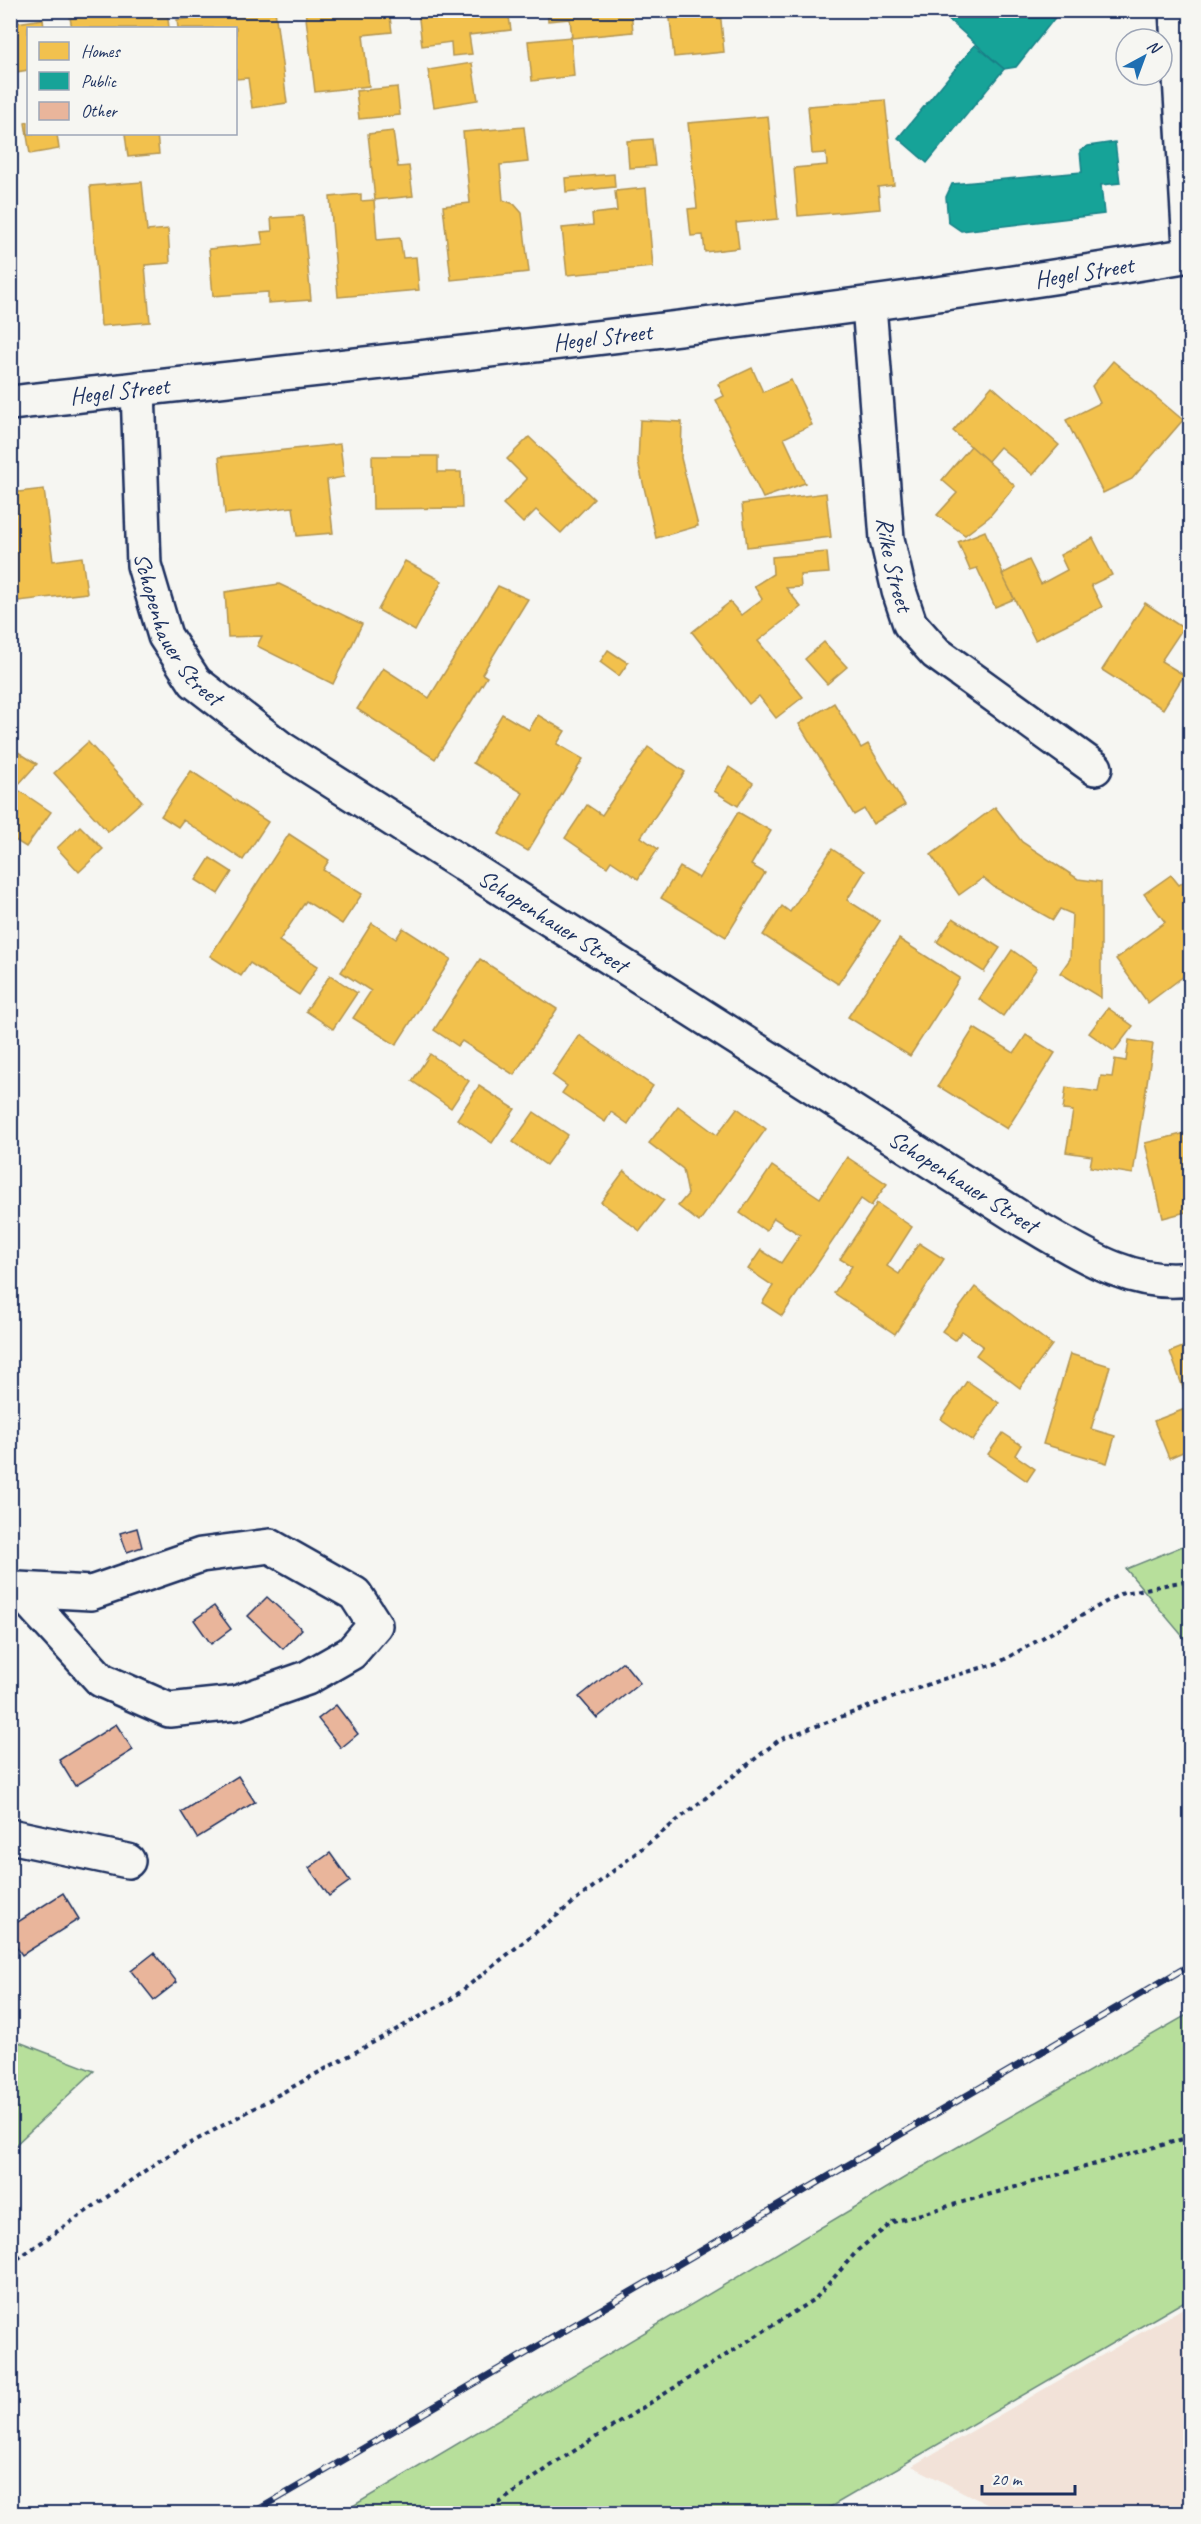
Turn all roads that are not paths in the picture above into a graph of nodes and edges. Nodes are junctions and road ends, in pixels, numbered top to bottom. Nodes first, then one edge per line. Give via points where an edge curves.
1 (1176, 10) edge
2 (1191, 246) edge
3 (1191, 255) edge
4 (869, 305) junction
5 (138, 389) junction
6 (10, 403) edge
7 (1095, 768) dead end
8 (1191, 1279) edge
9 (14, 1589) edge
10 (10, 1836) edge
11 (128, 1861) dead end

1 - 2 street
3 - 4 street, Hegel Street
4 - 5 street, Hegel Street
4 - 7 street, Rilke Street via 887,539 910,624 936,653
5 - 6 street, Hegel Street
5 - 8 street, Schopenhauer Street via 144,565 165,636 195,682 282,749 1025,1221 1093,1260 1133,1275 1174,1281
9 - 9 street via 91,1593 201,1555 270,1546 355,1594 375,1625 351,1653 307,1678 236,1703 169,1710 101,1680
10 - 11 street

